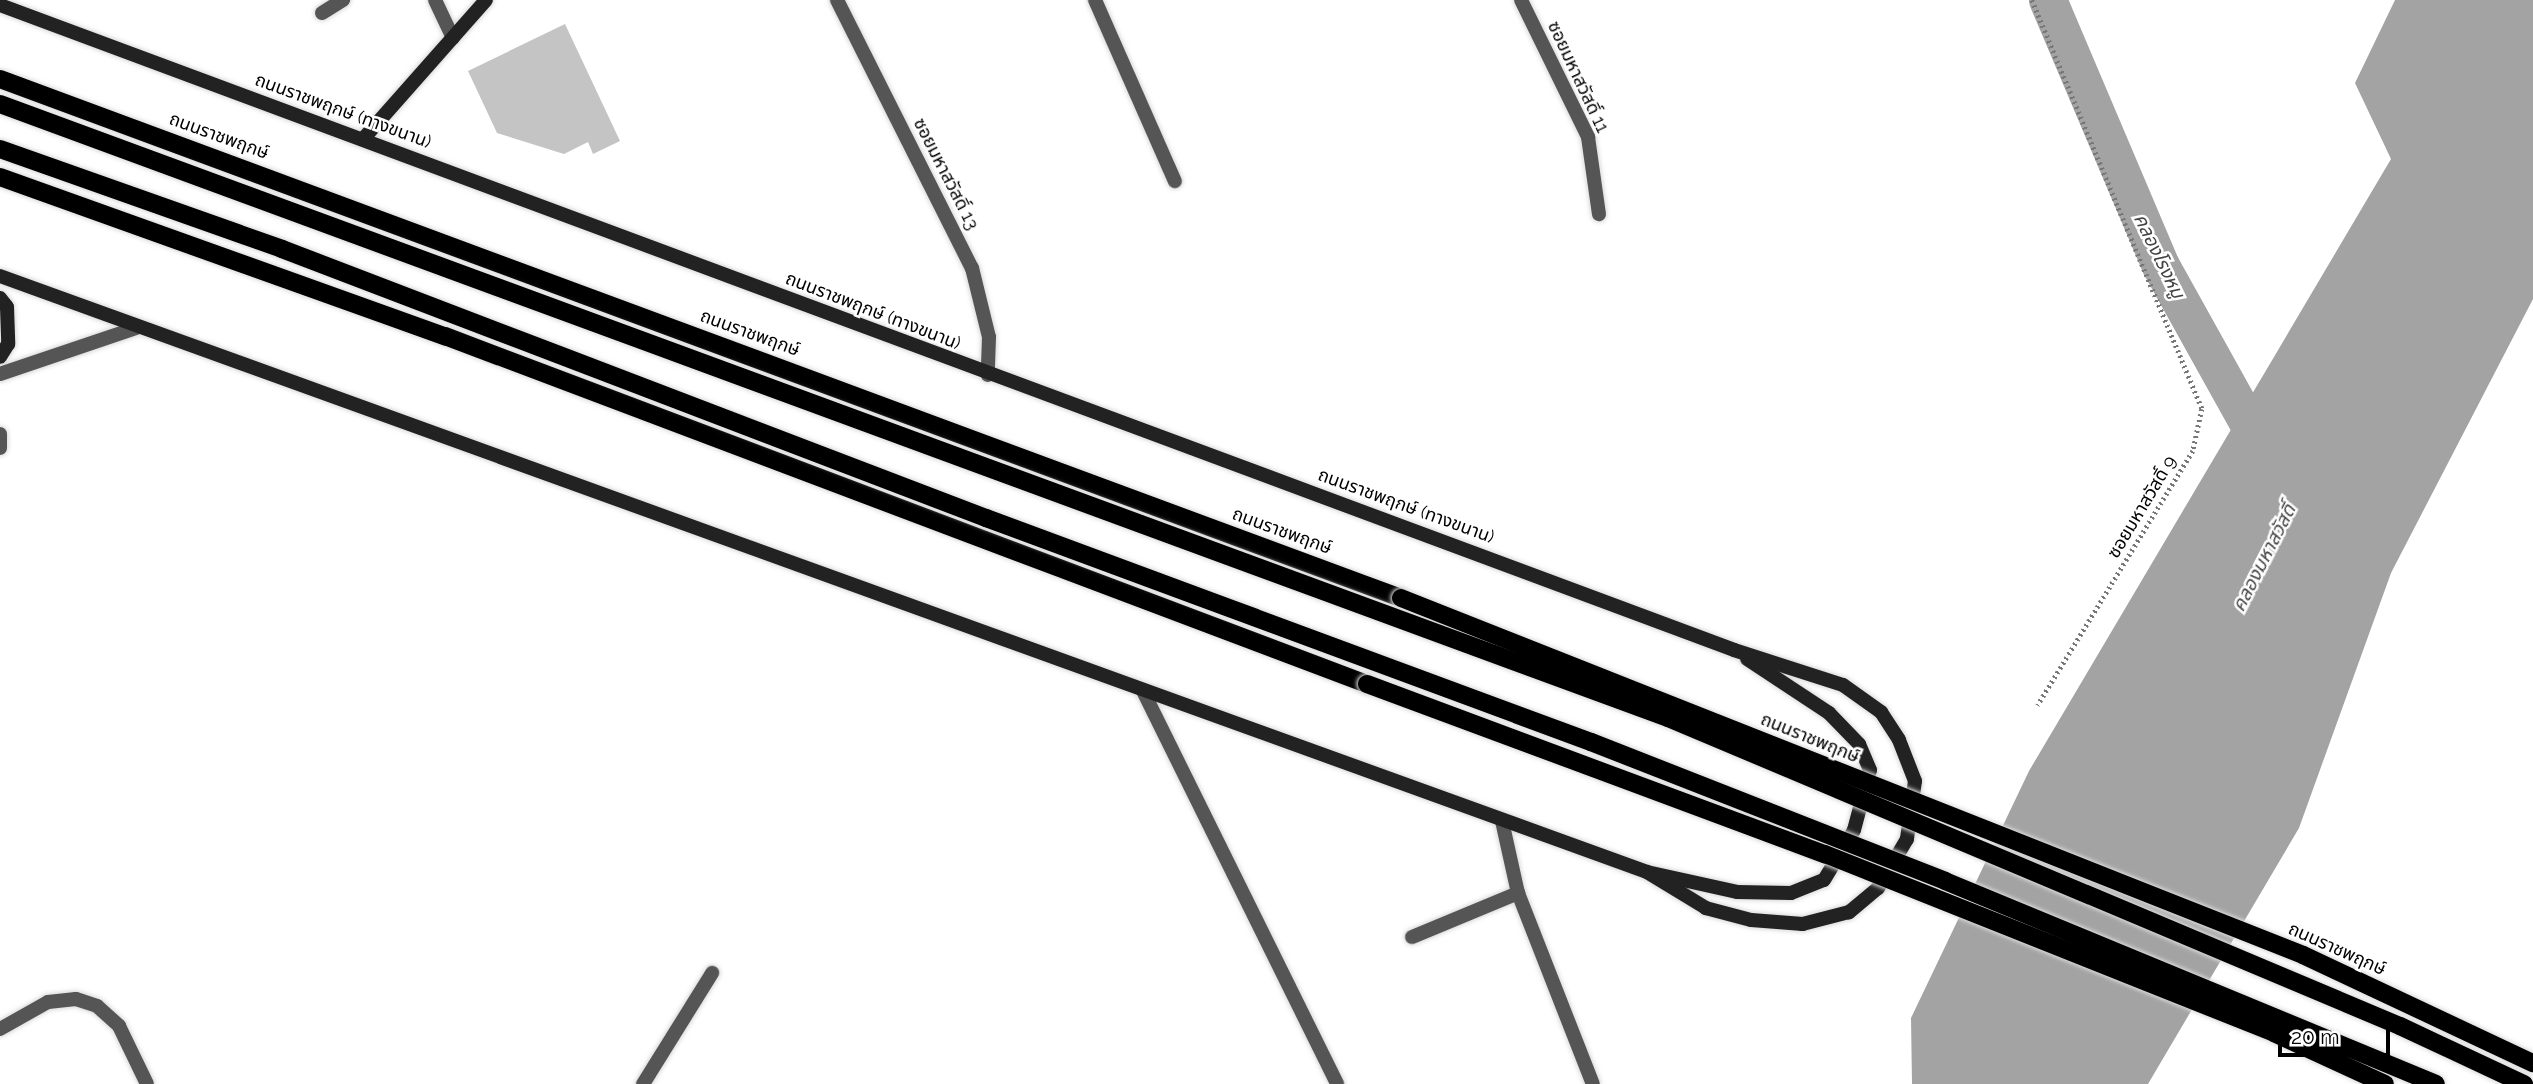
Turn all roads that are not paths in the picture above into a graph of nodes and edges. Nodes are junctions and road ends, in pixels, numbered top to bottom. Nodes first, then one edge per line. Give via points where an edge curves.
1 (343, 0) edge
2 (435, 0) edge
3 (486, 0) edge
4 (837, 0) edge
5 (1095, 0) edge
6 (1521, 0) edge
7 (0, 5) edge
8 (322, 13) dead end
9 (453, 38) junction
10 (0, 79) edge
11 (0, 104) edge
12 (364, 138) junction
13 (0, 149) edge
14 (0, 177) edge
15 (1175, 181) dead end
16 (1599, 214) dead end
17 (0, 276) edge
18 (0, 298) edge
19 (136, 328) junction
20 (0, 357) edge
21 (0, 374) edge
22 (988, 375) junction
23 (0, 434) edge
24 (0, 448) edge
25 (1734, 650) junction
26 (1143, 691) junction
27 (1502, 821) junction
28 (1647, 872) junction
29 (1518, 893) junction
30 (1412, 937) dead end
31 (712, 973) dead end
32 (0, 1029) edge
33 (2533, 1063) edge
34 (147, 1084) edge
35 (643, 1084) edge
36 (1337, 1084) edge
37 (1593, 1084) edge
38 (2385, 1084) edge
39 (2436, 1084) edge
40 (2524, 1084) edge

1 - 8 street
2 - 9 street
3 - 9 main road
4 - 22 street, ซอยมหาสวัสดิ์ 13 via 972,268 989,337
5 - 15 street
6 - 16 street, ซอยมหาสวัสดิ์ 11 via 1588,137
7 - 12 main road, ถนนราชพฤกษ์ (ทางขนาน)
9 - 12 main road
10 - 33 main road, ถนนราชพฤกษ์, bridge via 1401,598 2303,956
11 - 40 main road, bridge via 1668,718 2400,1026
12 - 22 main road, ถนนราชพฤกษ์ (ทางขนาน)
13 - 39 main road, bridge via 282,249 998,523 1591,742 1945,881
14 - 38 main road, bridge via 445,336 1825,854 2274,1033
17 - 19 main road, ถนนราชพฤกษ์ (ทางขนาน)
18 - 20 main road via 7,307 8,344
19 - 21 street
19 - 26 main road, ถนนราชพฤกษ์ (ทางขนาน)
22 - 25 main road, ถนนราชพฤกษ์ (ทางขนาน)
23 - 24 street
25 - 28 main road, ถนนราชพฤกษ์ (ทางขนาน) via 1829,713 1859,744 1870,770 1854,830 1824,880 1791,894 1737,892
25 - 28 main road, ถนนราชพฤกษ์ (ทางขนาน) via 1843,685 1881,712 1916,781 1907,839 1878,888 1849,912 1803,923 1751,920 1706,908
26 - 27 main road, ถนนราชพฤกษ์ (ทางขนาน)
26 - 36 street
27 - 28 main road, ถนนราชพฤกษ์ (ทางขนาน)
27 - 29 street
29 - 30 street
29 - 37 street
31 - 35 street
32 - 34 street via 48,1002 76,999 97,1006 119,1026

